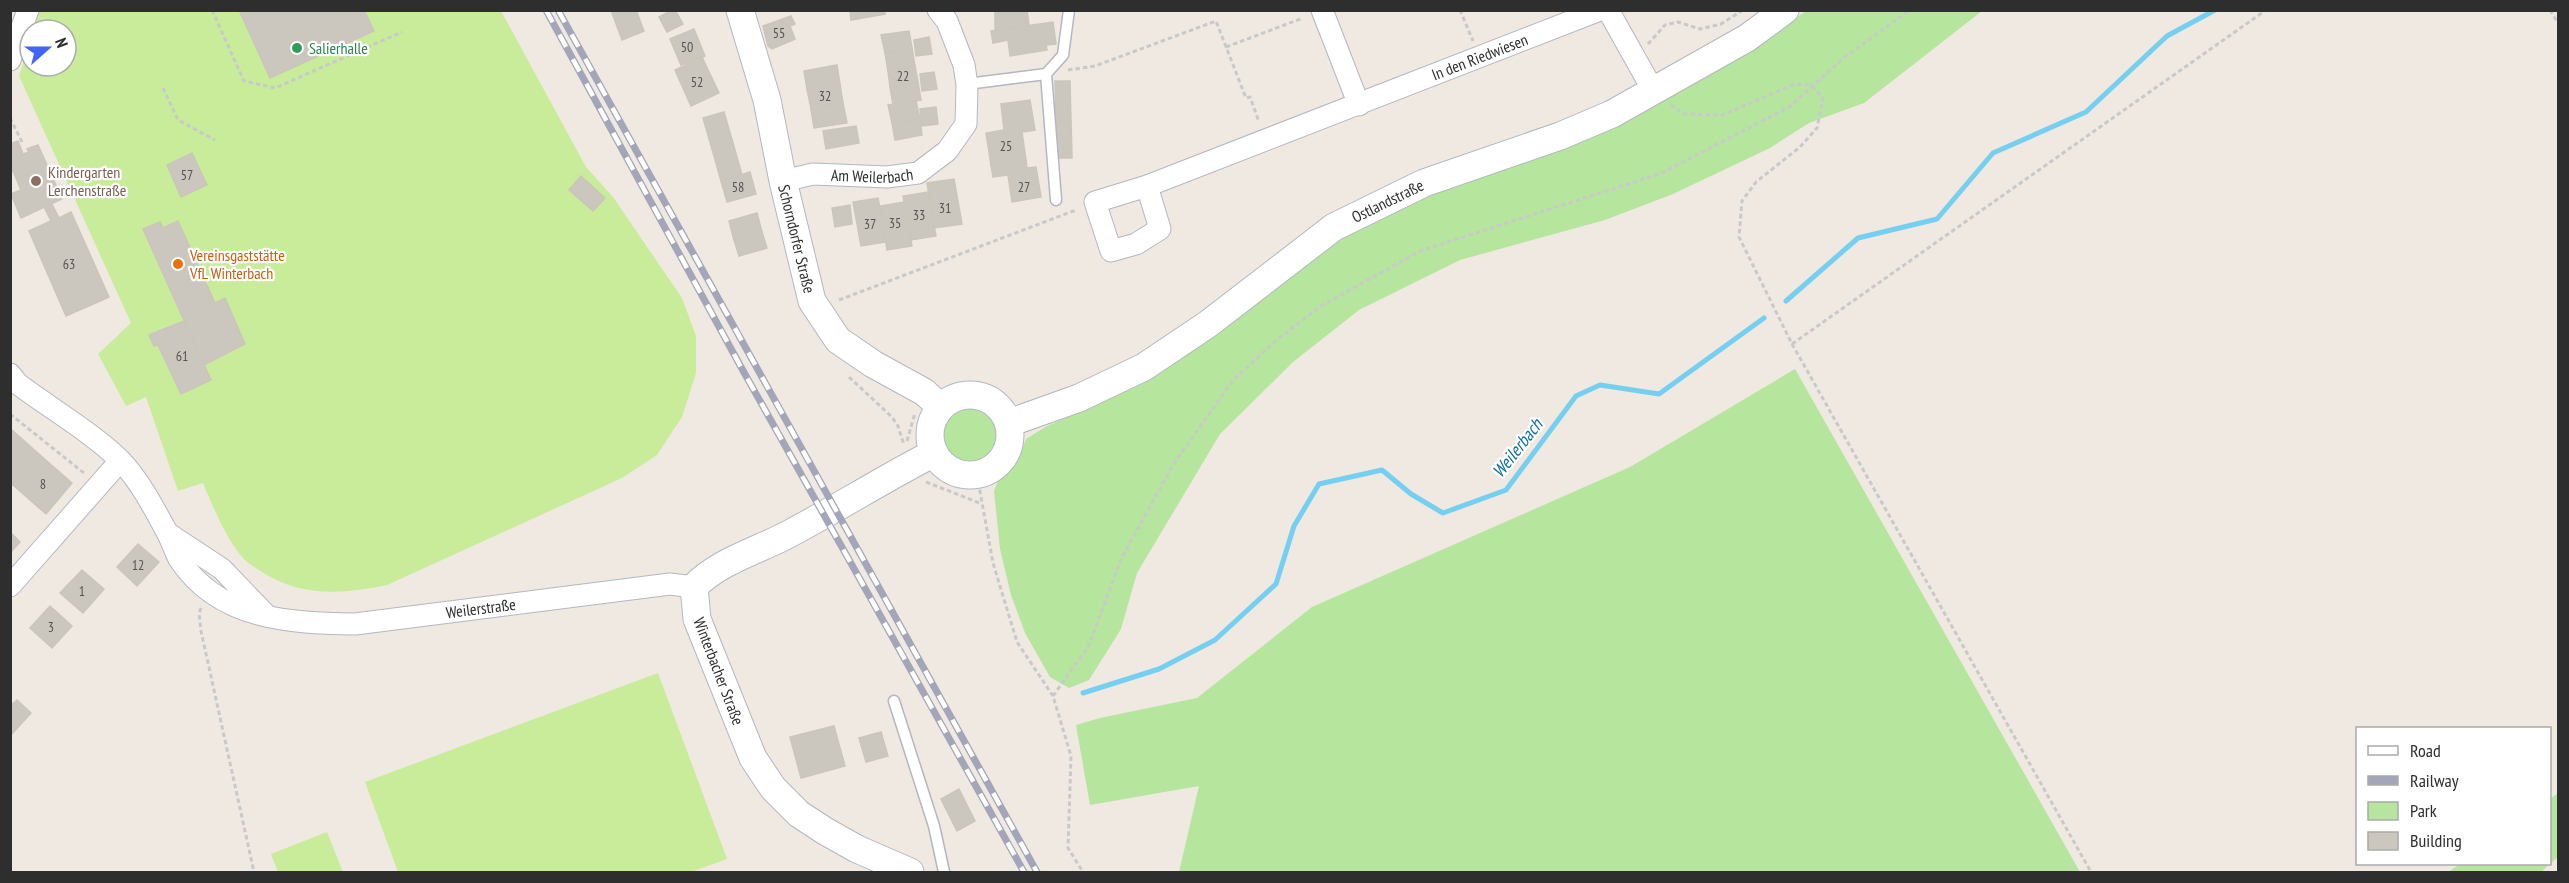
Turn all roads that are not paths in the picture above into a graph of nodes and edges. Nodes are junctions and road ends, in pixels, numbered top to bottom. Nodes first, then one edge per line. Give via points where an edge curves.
1 (28, 10) edge
2 (740, 10) edge
3 (938, 10) edge
4 (1069, 10) edge
5 (1600, 10) edge
6 (1608, 10) edge
7 (1785, 10) edge
8 (1322, 11) edge
9 (10, 60) edge
10 (1046, 74) junction
11 (967, 84) junction
12 (1654, 92) junction
13 (1359, 105) junction
14 (783, 181) junction
15 (1147, 186) junction
16 (1056, 200) dead end
17 (10, 374) edge
18 (933, 399) junction
19 (1009, 423) junction
20 (923, 458) junction
21 (120, 461) junction
22 (168, 534) junction
23 (10, 586) edge
24 (694, 587) junction
25 (267, 616) junction
26 (894, 701) dead end
27 (910, 873) edge
28 (944, 873) edge

1 - 9 street
2 - 14 street, Schorndorfer Straße via 767,100
3 - 11 street, Am Weilerbach via 947,21
4 - 10 lane via 1064,55
5 - 13 street, In den Riedwiesen
6 - 12 street
7 - 12 street, Ostlandstraße via 1747,38
8 - 13 street
10 - 11 lane
10 - 16 lane
11 - 14 street, Am Weilerbach via 966,124 947,151 918,173 887,177 813,174
12 - 19 street, Ostlandstraße via 1560,136 1424,183 1334,228 1208,324 1144,367 1079,398
13 - 15 street, In den Riedwiesen
14 - 18 street, Schorndorfer Straße via 812,301 838,339
15 - 15 street, In den Riedwiesen via 1095,202 1111,251 1136,244 1160,229
17 - 21 street, Weilerstraße
18 - 19 street via 980,396 998,406
18 - 20 street via 930,441
19 - 20 street via 1008,450 990,471 964,475
20 - 24 street via 765,547 708,572
21 - 22 street, Weilerstraße via 135,478
21 - 23 street
22 - 25 street, Weilerstraße via 222,569
22 - 25 street, Weilerstraße via 179,559 209,590 243,612
24 - 25 street, Weilerstraße via 670,584 355,624
24 - 27 street, Winterbacher Straße via 697,619 753,758 773,788 799,814 825,831
26 - 28 lane via 934,826

